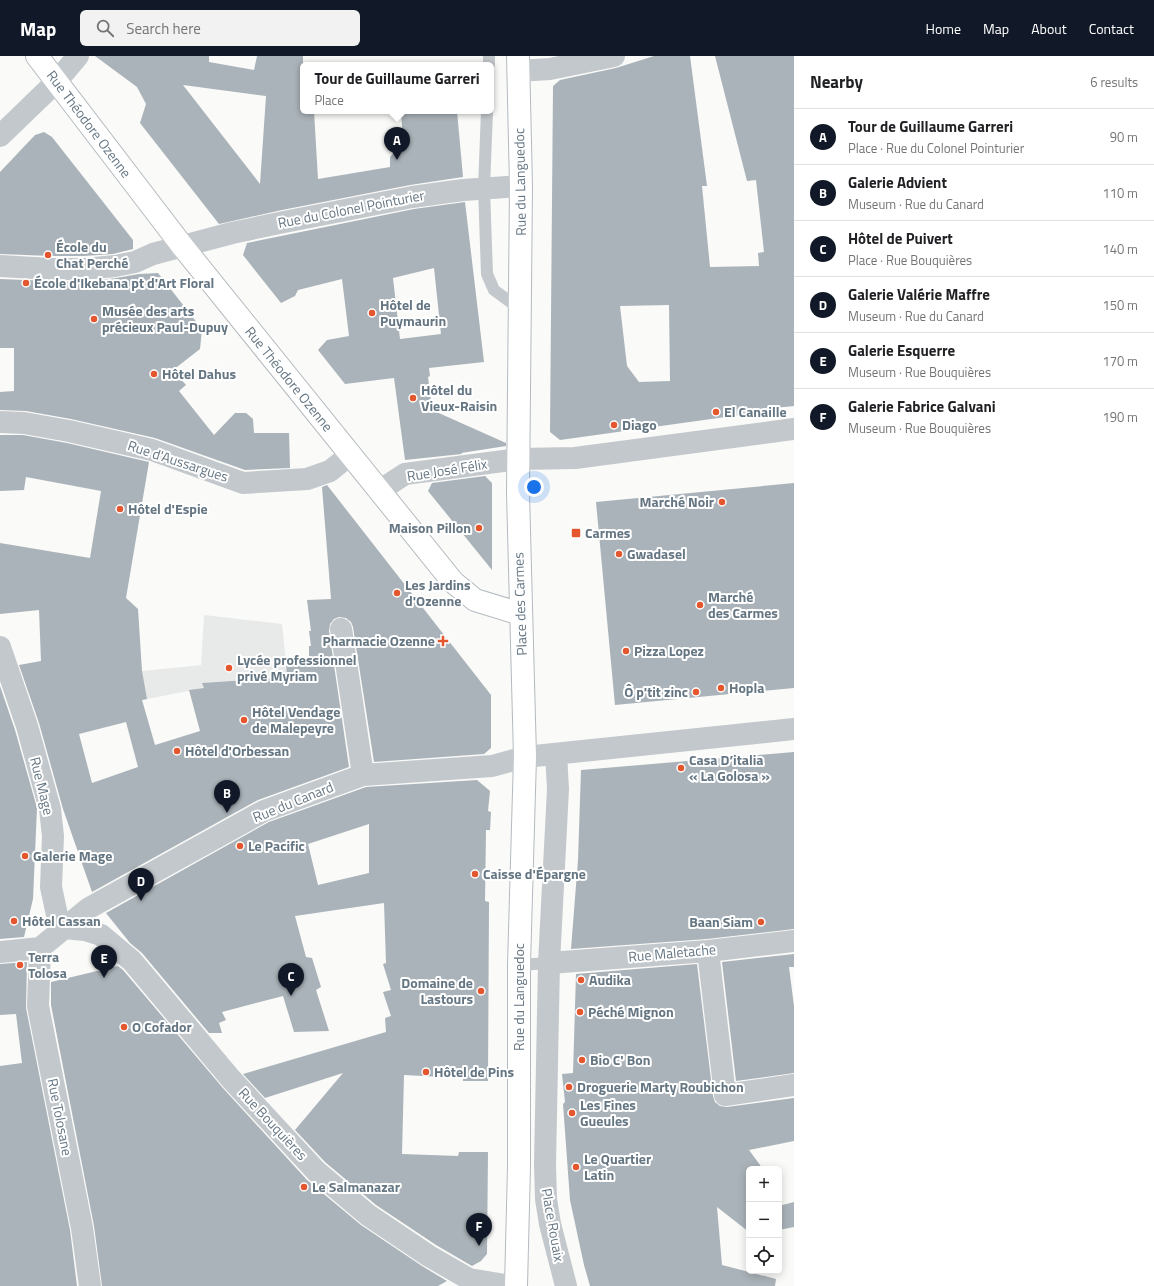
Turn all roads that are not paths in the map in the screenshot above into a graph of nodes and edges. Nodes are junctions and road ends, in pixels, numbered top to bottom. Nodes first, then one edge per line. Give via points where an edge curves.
1 (38, 56) edge
2 (78, 56) edge
3 (614, 56) edge
4 (518, 63) edge
5 (57, 81) junction
6 (487, 114) edge
7 (0, 136) edge
8 (521, 186) junction
9 (484, 188) junction
10 (184, 247) junction
11 (0, 266) edge
12 (520, 309) junction
13 (0, 422) edge
14 (794, 429) edge
15 (350, 454) junction
16 (518, 459) junction
17 (379, 491) junction
18 (521, 614) junction
19 (341, 628) dead end
20 (0, 647) edge
21 (794, 729) edge
22 (556, 754) junction
23 (525, 756) junction
24 (363, 775) junction
25 (64, 928) junction
26 (794, 941) edge
27 (40, 948) junction
28 (708, 951) junction
29 (0, 952) edge
30 (550, 963) junction
31 (519, 964) junction
32 (794, 1085) edge
33 (545, 1164) joint
34 (90, 1286) edge
35 (512, 1286) edge
36 (516, 1286) edge
37 (566, 1286) edge

1 - 5 street, Rue Théodore Ozenne
2 - 5 street
3 - 4 street via 550,69
4 - 8 street, Rue du Languedoc
5 - 7 street
5 - 10 street, Rue Théodore Ozenne
6 - 9 lane
8 - 9 street, Rue du Colonel Pointurier
8 - 12 street, Rue du Languedoc
9 - 10 street, Rue du Colonel Pointurier via 412,197 284,222
9 - 12 lane via 487,274 494,290
10 - 11 street, Rue du Colonel Pointurier via 115,266 51,269
10 - 15 street, Rue Théodore Ozenne
12 - 16 street, Rue du Languedoc
13 - 15 street, Rue d'Aussargues via 24,423 62,430 152,450 243,483 307,479 330,471
14 - 16 street via 574,458
15 - 17 street, Rue Théodore Ozenne
16 - 17 street, Rue José Félix via 405,474
16 - 18 street, Place des Carmes
17 - 18 street, Rue Théodore Ozenne via 452,582 475,600
18 - 23 street, Place des Carmes
19 - 24 street
20 - 25 street, Rue Mage via 50,809 53,836 52,889 57,916
21 - 22 street
22 - 23 street
22 - 30 street, Rue du Languedoc via 558,789
23 - 24 street, Rue du Canard via 492,766
23 - 31 street, Rue du Languedoc
24 - 25 street, Rue du Canard via 264,811 89,908
25 - 27 street, Rue du Canard
25 - 35 street, Rue Bouquières via 101,935 132,961 231,1079 316,1171 368,1215 469,1279
26 - 28 street, Rue Maletache
27 - 29 street
27 - 34 street, Rue Tolosane via 38,1006 82,1228
28 - 30 street, Rue Maletache
28 - 32 street via 725,1095
30 - 31 lane
30 - 33 street, Rue du Languedoc
31 - 36 street, Rue du Languedoc
33 - 37 street, Place Rouaix via 550,1224

